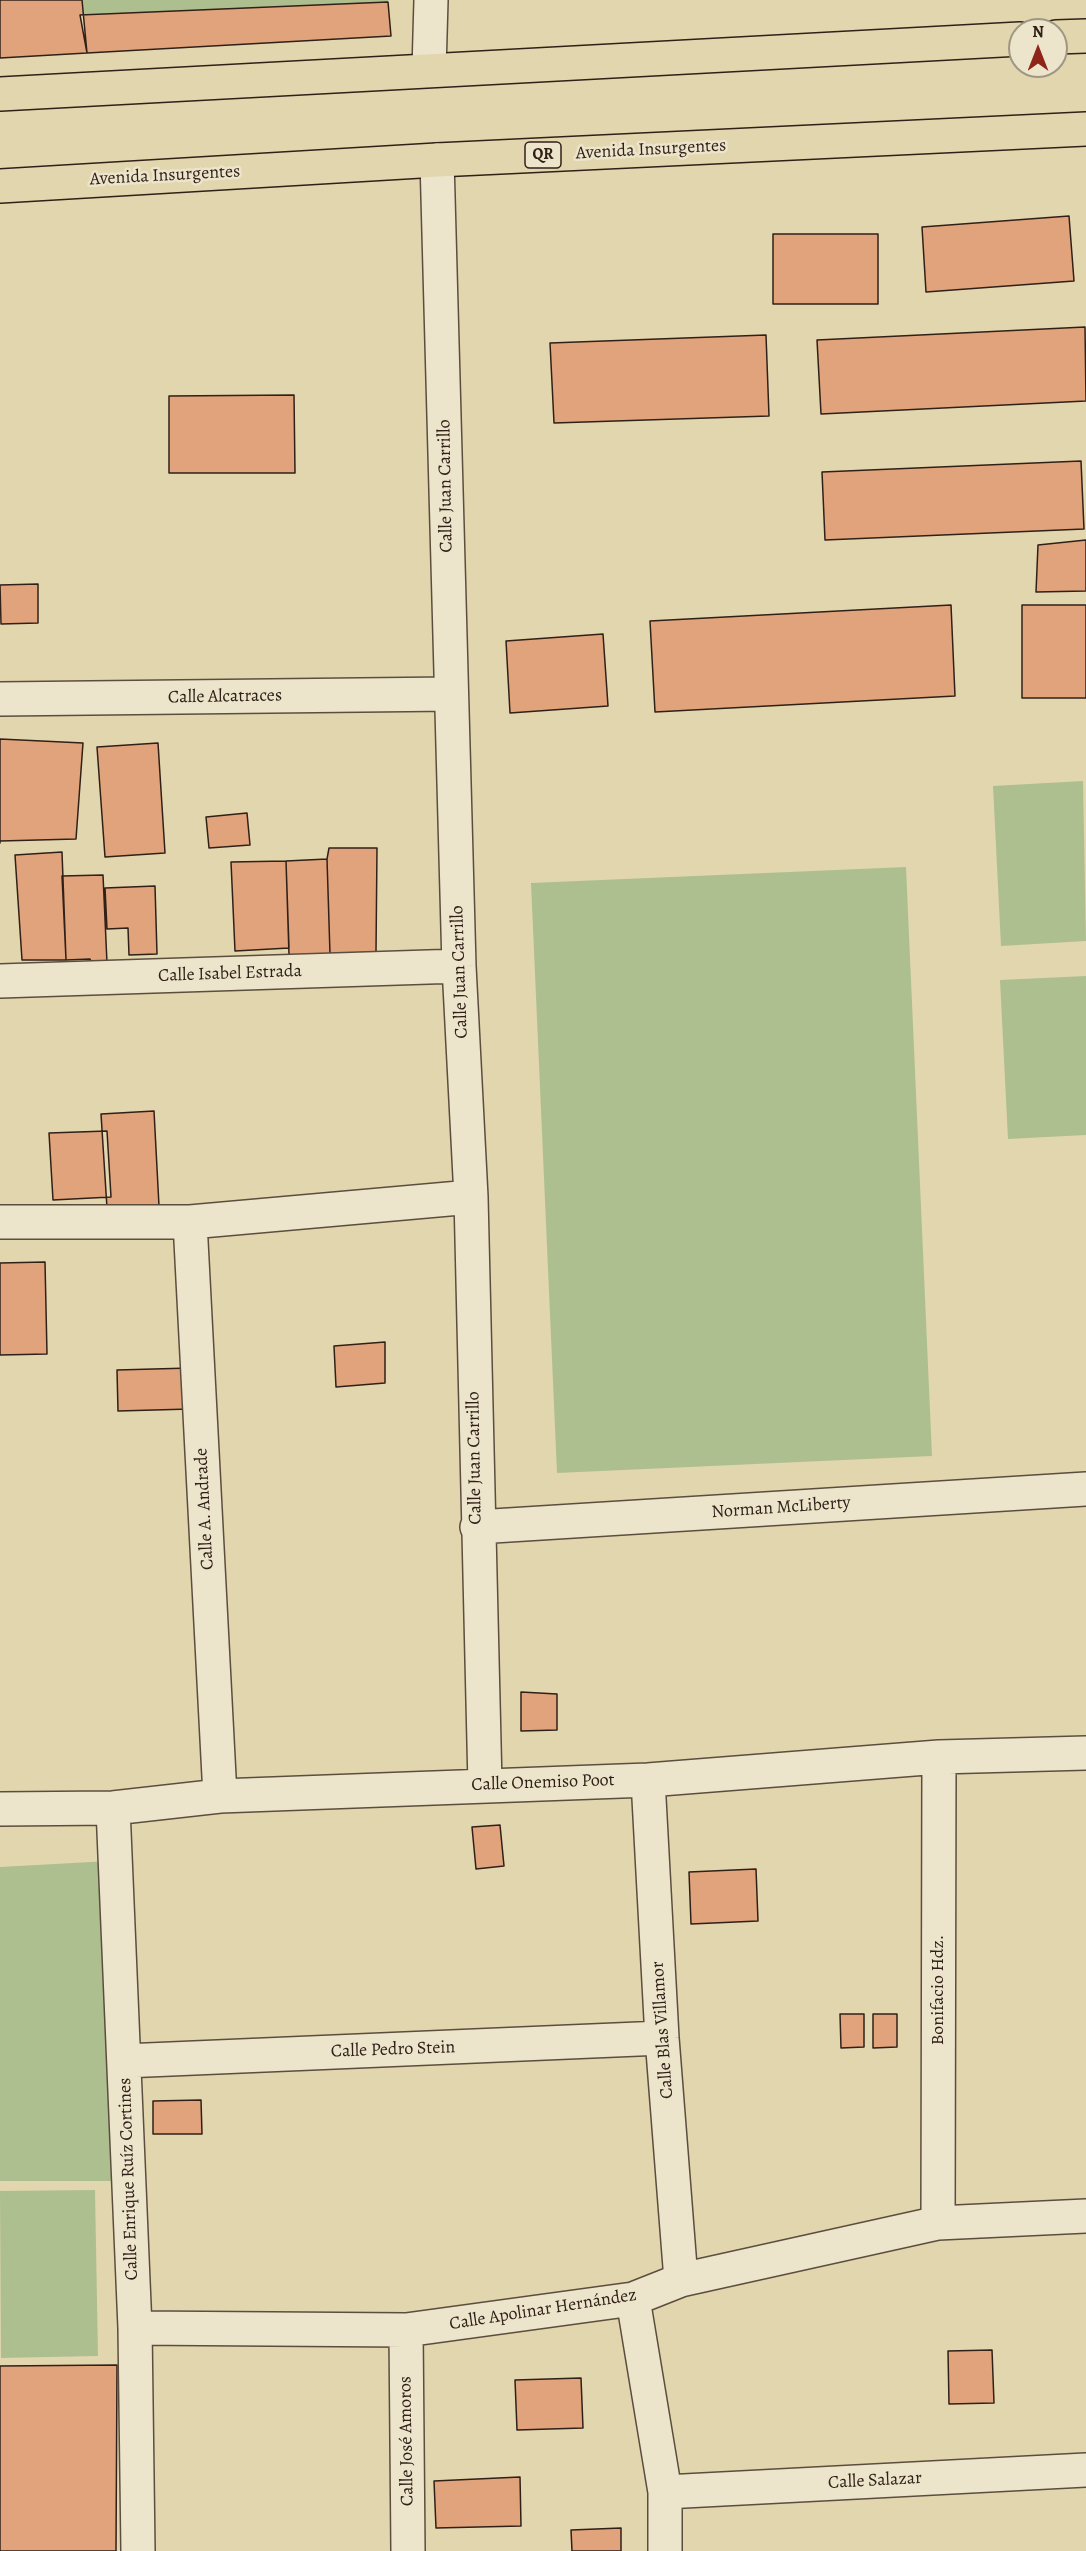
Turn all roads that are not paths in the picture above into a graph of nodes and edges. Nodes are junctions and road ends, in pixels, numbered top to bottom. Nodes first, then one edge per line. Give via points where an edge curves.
1 (431, 0) edge
2 (1086, 36) edge
3 (1068, 37) edge
4 (1008, 40) edge
5 (429, 70) junction
6 (0, 94) edge
7 (1086, 129) edge
8 (437, 160) junction
9 (0, 186) edge
10 (451, 694) junction
11 (0, 699) edge
12 (459, 966) junction
13 (0, 981) edge
14 (471, 1197) junction
15 (0, 1222) edge
16 (190, 1222) junction
17 (1086, 1489) edge
18 (477, 1527) junction
19 (1086, 1753) edge
20 (939, 1757) junction
21 (648, 1780) junction
22 (484, 1785) junction
23 (220, 1796) junction
24 (113, 1808) junction
25 (0, 1809) edge
26 (662, 2038) junction
27 (124, 2061) junction
28 (1086, 2216) edge
29 (938, 2223) junction
30 (681, 2280) junction
31 (633, 2299) junction
32 (135, 2328) junction
33 (405, 2330) junction
34 (1086, 2470) edge
35 (665, 2492) junction
36 (138, 2551) edge
37 (408, 2551) edge
38 (665, 2551) edge

1 - 5 street
2 - 3 main road
4 - 5 main road
5 - 6 main road
7 - 8 main road, Avenida Insurgentes / QR
8 - 9 main road, Avenida Insurgentes / QR
8 - 10 street, Calle Juan Carrillo
10 - 11 street, Calle Alcatraces
10 - 12 street, Calle Juan Carrillo
12 - 13 street, Calle Isabel Estrada
12 - 14 street, Calle Juan Carrillo
14 - 16 street
14 - 18 street, Calle Juan Carrillo
15 - 16 street
16 - 23 street, Calle A. Andrade
17 - 18 street, Norman McLiberty
18 - 22 street, Calle Juan Carrillo
19 - 20 street, Calle Onemiso Poot
20 - 21 street, Calle Onemiso Poot
20 - 29 street, Bonifacio Hdz.
21 - 22 street, Calle Onemiso Poot
21 - 26 street, Calle Blas Villamor
22 - 23 street, Calle Onemiso Poot
23 - 24 street, Calle Onemiso Poot
24 - 25 street, Calle Onemiso Poot
24 - 27 street, Calle Enrique Ruíz Cortines
26 - 27 street, Calle Pedro Stein
26 - 30 street, Calle Blas Villamor
27 - 32 street, Calle Enrique Ruíz Cortines
28 - 29 street, Calle Apolinar Hernández
29 - 30 street, Calle Apolinar Hernández
30 - 31 street, Calle Apolinar Hernández
31 - 33 street, Calle Apolinar Hernández
31 - 35 street
32 - 33 street, Calle Apolinar Hernández
32 - 36 street, Calle Enrique Ruíz Cortines
33 - 37 street, Calle José Amoros
34 - 35 street, Calle Salazar
35 - 38 street

